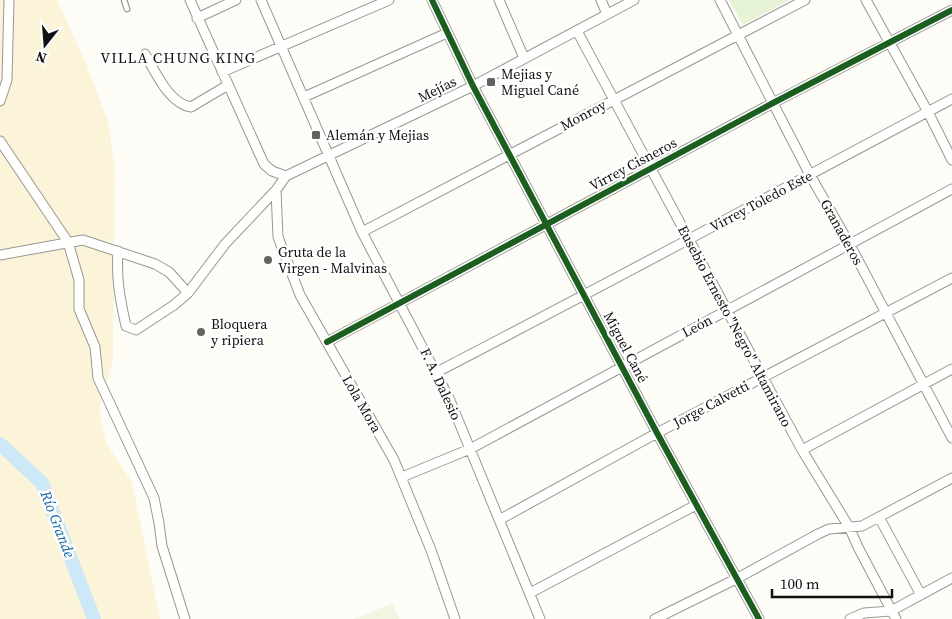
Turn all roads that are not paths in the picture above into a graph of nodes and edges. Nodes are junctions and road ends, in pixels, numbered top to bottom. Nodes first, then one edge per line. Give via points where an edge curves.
1 (9, 0) edge
2 (124, 0) edge
3 (190, 0) edge
4 (236, 0) edge
5 (261, 0) edge
6 (389, 0) edge
7 (432, 0) edge
8 (499, 0) edge
9 (601, 0) edge
10 (634, 0) edge
11 (720, 0) edge
12 (805, 0) edge
13 (866, 0) edge
14 (127, 9) dead end
15 (952, 10) edge
16 (607, 14) junction
17 (197, 18) junction
18 (577, 31) junction
19 (447, 33) junction
20 (737, 35) junction
21 (890, 43) junction
22 (282, 47) junction
23 (145, 54) dead end
24 (524, 58) junction
25 (222, 72) junction
26 (228, 85) junction
27 (473, 86) junction
28 (304, 97) junction
29 (952, 99) edge
30 (612, 100) junction
31 (0, 101) edge
32 (773, 103) junction
33 (928, 112) junction
34 (0, 141) edge
35 (511, 155) junction
36 (329, 156) junction
37 (952, 160) edge
38 (650, 169) junction
39 (810, 175) junction
40 (286, 176) junction
41 (952, 189) edge
42 (276, 190) junction
43 (548, 224) junction
44 (362, 232) junction
45 (687, 239) junction
46 (68, 242) junction
47 (850, 245) junction
48 (118, 251) junction
49 (0, 255) edge
50 (952, 278) edge
51 (188, 293) junction
52 (585, 295) junction
53 (401, 303) junction
54 (727, 310) junction
55 (885, 313) junction
56 (327, 342) junction
57 (622, 366) junction
58 (952, 369) edge
59 (437, 372) junction
60 (762, 378) junction
61 (922, 384) junction
62 (657, 433) junction
63 (952, 438) edge
64 (470, 449) junction
65 (802, 450) junction
66 (402, 477) junction
67 (952, 478) edge
68 (696, 506) junction
69 (879, 517) junction
70 (499, 520) junction
71 (849, 527) junction
72 (952, 578) edge
73 (736, 579) junction
74 (530, 593) junction
75 (921, 595) junction
76 (893, 615) edge
77 (185, 619) edge
78 (455, 619) edge
79 (540, 619) edge
80 (655, 619) edge
81 (759, 619) edge
82 (850, 619) edge

1 - 31 street via 7,80
2 - 14 lane
3 - 17 street
4 - 17 street
5 - 22 street, F. A. Dalesio
6 - 22 street
7 - 19 street, Miguel Cané
8 - 24 street
9 - 16 street
10 - 16 street, Mejías
11 - 20 street, Granaderos
12 - 20 street, Monroy
13 - 21 street
15 - 21 street, Virrey Cisneros
16 - 18 street, Mejías
17 - 25 street
18 - 24 street, Mejías
18 - 30 street, Eusebio Ernesto "Negro" Altamirano
19 - 27 street, Miguel Cané
19 - 28 street
20 - 30 street, Monroy
20 - 32 street, Granaderos
21 - 32 street, Virrey Cisneros
21 - 33 street
22 - 25 street
22 - 28 street, F. A. Dalesio
23 - 26 street via 164,87 185,106 191,108
24 - 27 street, Mejías
25 - 26 street
26 - 40 street via 264,164
27 - 35 street, Miguel Cané
27 - 36 street, Mejías
28 - 36 street, F. A. Dalesio
29 - 33 street, Virrey Toledo Este
30 - 35 street, Monroy
30 - 38 street, Eusebio Ernesto "Negro" Altamirano
32 - 38 street, Virrey Cisneros
32 - 39 street, Granaderos
33 - 37 street
33 - 39 street, Virrey Toledo Este
34 - 46 street
35 - 43 street, Miguel Cané
35 - 44 street, Monroy
36 - 40 street, Mejías
36 - 44 street, F. A. Dalesio
38 - 43 street, Virrey Cisneros
38 - 45 street, Eusebio Ernesto "Negro" Altamirano
39 - 45 street, Virrey Toledo Este
39 - 47 street, Granaderos
40 - 42 street, Mejías
41 - 47 street, León
42 - 51 street, Mejías via 225,244
42 - 56 street, Lola Mora via 278,237 300,296
43 - 52 street, Miguel Cané
43 - 53 street, Virrey Cisneros
44 - 53 street, F. A. Dalesio
45 - 52 street, Virrey Toledo Este
45 - 54 street, Eusebio Ernesto "Negro" Altamirano
46 - 48 street via 83,240
46 - 49 street
46 - 77 street via 78,280 80,309 95,347 98,378 154,498 162,546
47 - 54 street, León
47 - 55 street, Granaderos
48 - 51 street via 169,272
48 - 51 street, Mejías via 118,292 126,326 136,330
50 - 55 street, Jorge Calvetti
52 - 57 street, Miguel Cané
52 - 59 street, Virrey Toledo Este
53 - 56 street, Virrey Cisneros
53 - 59 street, F. A. Dalesio
54 - 57 street, León
54 - 60 street, Eusebio Ernesto "Negro" Altamirano
55 - 60 street, Jorge Calvetti
55 - 61 street, Granaderos
56 - 66 street, Lola Mora
57 - 62 street, Miguel Cané
57 - 64 street, León
58 - 61 street
59 - 64 street, F. A. Dalesio
60 - 62 street, Jorge Calvetti
60 - 65 street, Eusebio Ernesto "Negro" Altamirano
61 - 63 street, Granaderos
61 - 65 street
62 - 68 street, Miguel Cané
62 - 70 street, Jorge Calvetti
64 - 66 street, León
64 - 70 street, F. A. Dalesio
65 - 71 street, Eusebio Ernesto "Negro" Altamirano
66 - 78 street, Lola Mora
67 - 69 street
68 - 73 street, Miguel Cané
68 - 74 street
69 - 71 street via 862,526
69 - 75 street
70 - 74 street, F. A. Dalesio
71 - 73 street via 818,534
71 - 76 street, Eusebio Ernesto "Negro" Altamirano
72 - 75 street
73 - 80 street
73 - 81 street, Miguel Cané
74 - 79 street, F. A. Dalesio
75 - 76 street
76 - 82 street via 864,613

